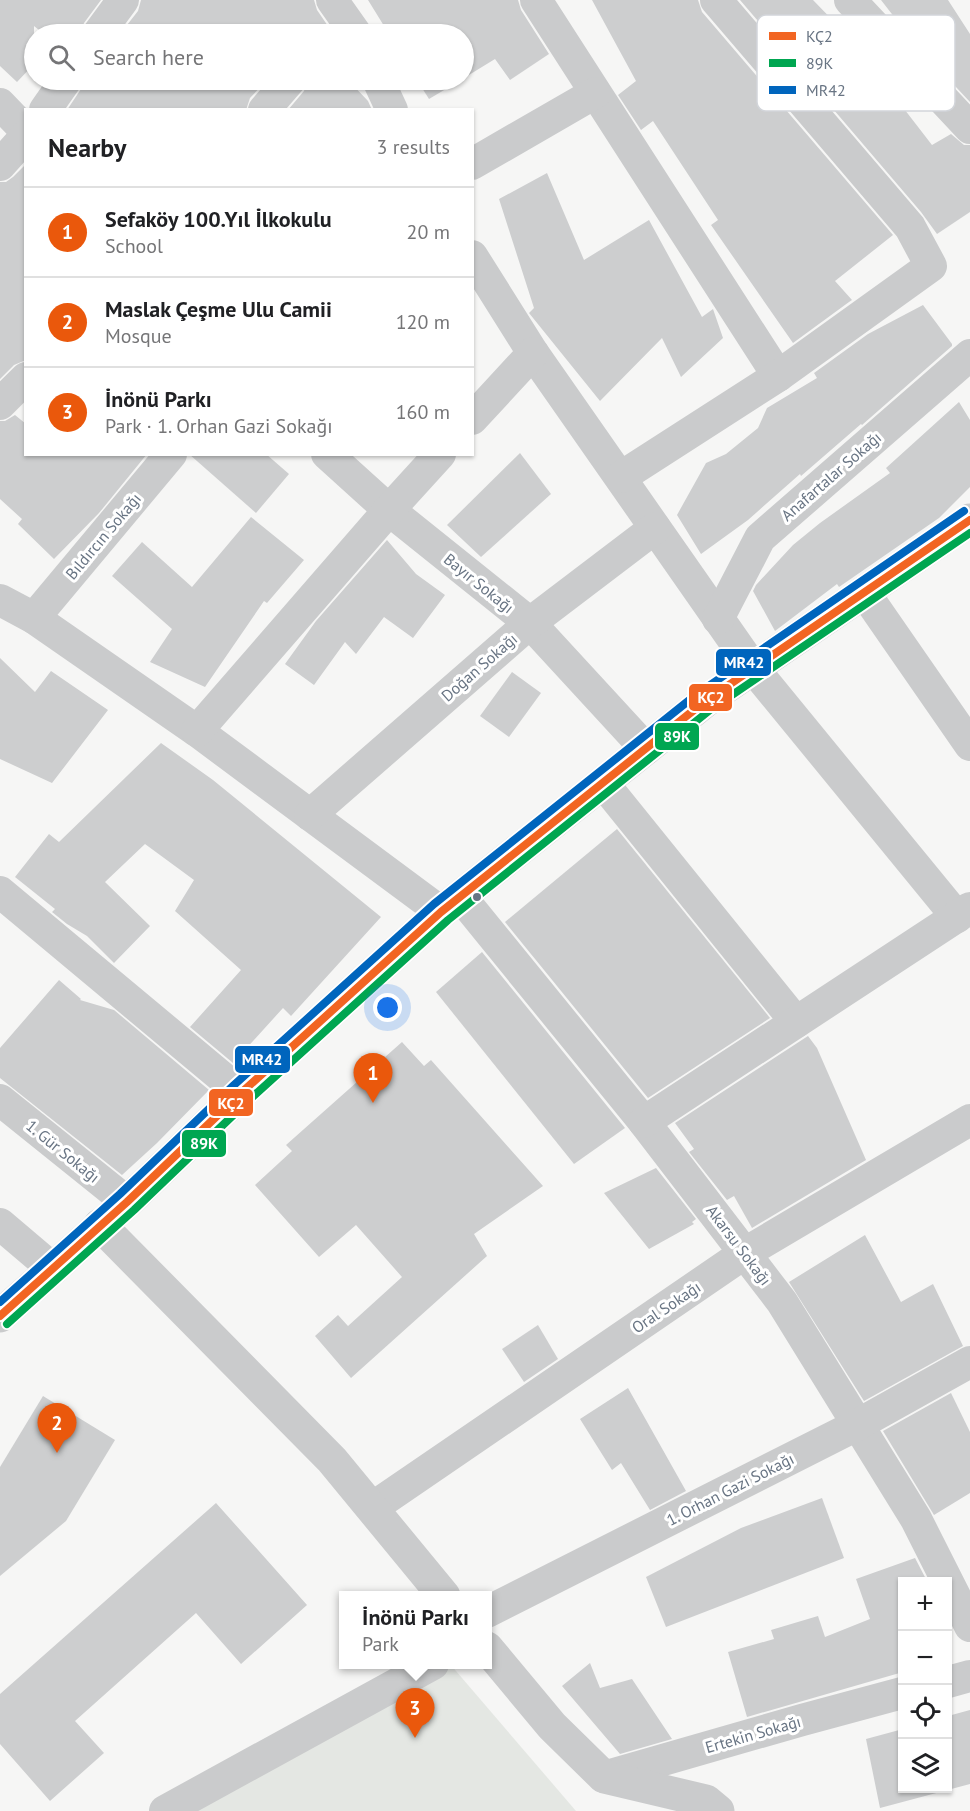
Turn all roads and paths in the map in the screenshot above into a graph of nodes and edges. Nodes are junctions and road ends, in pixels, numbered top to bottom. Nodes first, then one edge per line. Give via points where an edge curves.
1 (123, 0) edge
2 (332, 0) edge
3 (536, 0) edge
4 (716, 0) edge
5 (850, 0) edge
6 (864, 15) edge
7 (105, 24) edge
8 (346, 24) edge
9 (757, 48) edge
10 (59, 90) edge
11 (281, 90) edge
12 (383, 90) edge
13 (595, 93) junction
14 (0, 104) edge
15 (46, 108) edge
16 (266, 108) edge
17 (391, 108) edge
18 (811, 111) edge
19 (953, 111) edge
20 (24, 129) edge
21 (970, 129) edge
22 (24, 138) edge
23 (474, 163) edge
24 (0, 165) edge
25 (474, 259) edge
26 (533, 353) junction
27 (970, 355) edge
28 (778, 376) junction
29 (24, 380) edge
30 (0, 404) edge
31 (474, 417) edge
32 (169, 456) edge
33 (329, 456) edge
34 (438, 456) edge
35 (621, 477) junction
36 (388, 510) junction
37 (970, 520) edge
38 (655, 528) junction
39 (864, 592) junction
40 (0, 600) edge
41 (34, 618) junction
42 (718, 619) junction
43 (530, 623) junction
44 (753, 668) junction
45 (197, 731) junction
46 (967, 734) edge
47 (646, 749) junction
48 (603, 783) junction
49 (310, 815) junction
50 (0, 892) edge
51 (451, 905) junction
52 (963, 912) edge
53 (796, 1022) junction
54 (241, 1093) junction
55 (0, 1100) edge
56 (970, 1120) edge
57 (644, 1122) junction
58 (127, 1202) junction
59 (0, 1224) edge
60 (100, 1225) junction
61 (745, 1253) junction
62 (53, 1269) junction
63 (0, 1316) edge
64 (970, 1362) edge
65 (857, 1425) junction
66 (372, 1508) junction
67 (960, 1581) edge
68 (440, 1591) edge
69 (492, 1609) edge
70 (970, 1626) edge
71 (492, 1654) edge
72 (426, 1669) edge
73 (970, 1676) edge
74 (952, 1681) edge
75 (898, 1694) edge
76 (604, 1778) junction
77 (165, 1811) edge
78 (718, 1811) edge

1 - 7 street
2 - 8 street
3 - 13 street
4 - 9 street
5 - 6 street
10 - 15 street
11 - 16 street
12 - 17 street
13 - 23 street
13 - 28 street
14 - 20 street
18 - 28 street via 910,226 931,266
19 - 21 street
22 - 24 street
25 - 26 street
26 - 31 street
26 - 35 street
27 - 42 street, Anafartalar Sokağı via 760,538
28 - 35 street
29 - 30 street
32 - 41 street, Bıldırcın Sokağı
33 - 36 street, Bayır Sokağı
34 - 36 street
35 - 38 street
36 - 43 street, Bayır Sokağı
36 - 45 street
37 - 39 street
38 - 42 street
38 - 43 street, Doğan Sokağı
39 - 44 street
39 - 46 street
40 - 41 street, Akarsu Sokağı
41 - 45 street, Akarsu Sokağı
42 - 44 street
43 - 47 street, Bayır Sokağı
43 - 49 street, Doğan Sokağı
44 - 47 street
44 - 52 street
45 - 49 street, Akarsu Sokağı
47 - 48 street
48 - 51 street
48 - 53 street
49 - 51 street, Akarsu Sokağı
50 - 54 street
51 - 54 street
51 - 57 street, Akarsu Sokağı
52 - 53 street
53 - 57 street
54 - 58 street
55 - 58 street, 1. Gür Sokağı
56 - 61 street, Oral Sokağı
57 - 61 street, Akarsu Sokağı
58 - 60 street
59 - 62 street
60 - 62 street
60 - 66 street via 332,1460
61 - 65 street, Akarsu Sokağı via 782,1302
61 - 66 street, Oral Sokağı
62 - 63 street
64 - 65 street, 1. Orhan Gazi Sokağı
65 - 67 street, Akarsu Sokağı via 915,1519
65 - 69 street, 1. Orhan Gazi Sokağı
66 - 68 street
67 - 70 street, Akarsu Sokağı
71 - 76 street via 552,1726
72 - 77 street
73 - 74 street
75 - 76 street, Ertekin Sokağı
76 - 78 street via 706,1801

